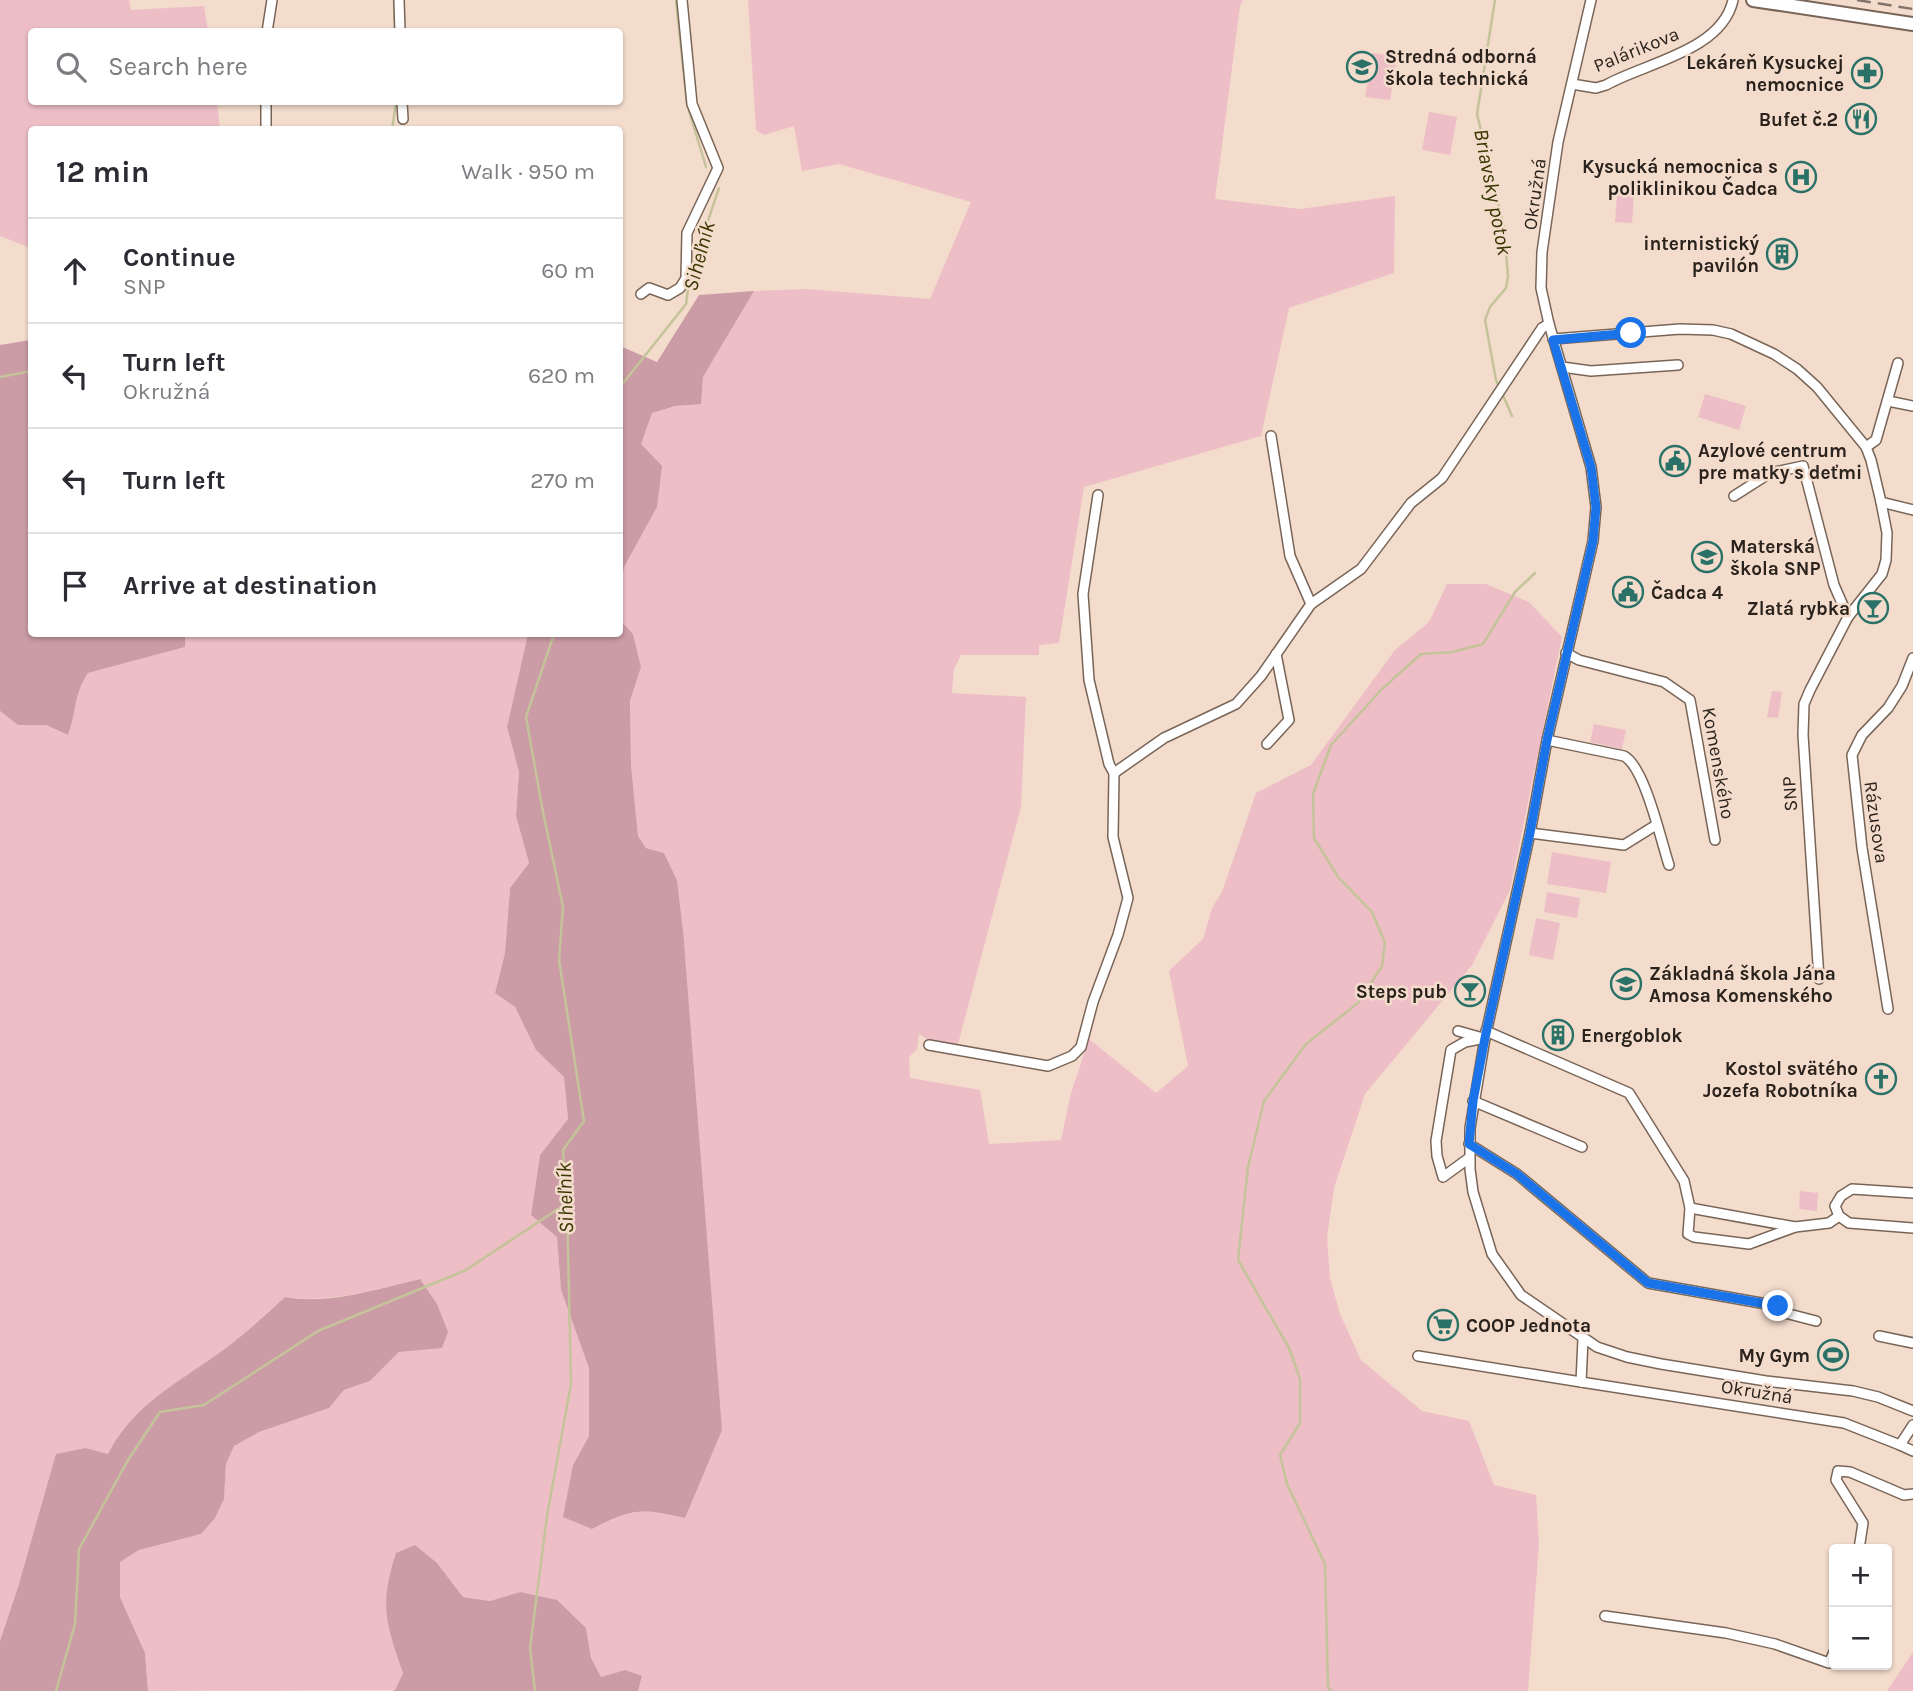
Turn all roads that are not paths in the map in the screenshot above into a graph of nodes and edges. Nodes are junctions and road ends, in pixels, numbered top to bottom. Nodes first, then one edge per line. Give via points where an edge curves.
1 (271, 0) edge
2 (399, 0) edge
3 (682, 0) edge
4 (1591, 0) edge
5 (1732, 0) edge
6 (1753, 0) edge
7 (1913, 24) edge
8 (268, 28) edge
9 (400, 28) edge
10 (1572, 84) junction
11 (266, 105) edge
12 (402, 105) edge
13 (403, 119) dead end
14 (267, 126) edge
15 (641, 294) dead end
16 (1549, 324) junction
17 (1553, 340) junction
18 (1898, 363) dead end
19 (1678, 365) dead end
20 (1562, 367) junction
21 (1888, 401) junction
22 (1913, 406) edge
23 (1271, 436) dead end
24 (1866, 447) junction
25 (1098, 495) dead end
26 (1734, 496) dead end
27 (1881, 502) junction
28 (1913, 510) edge
29 (1311, 604) junction
30 (1848, 617) junction
31 (1566, 653) junction
32 (1276, 654) junction
33 (1913, 657) edge
34 (1547, 740) junction
35 (1267, 744) dead end
36 (1114, 773) junction
37 (1656, 825) junction
38 (1530, 833) junction
39 (1715, 840) dead end
40 (1669, 865) dead end
41 (1819, 979) dead end
42 (1888, 1009) dead end
43 (1458, 1031) dead end
44 (1486, 1034) junction
45 (929, 1045) dead end
46 (1473, 1101) junction
47 (1469, 1144) junction
48 (1582, 1147) dead end
49 (1469, 1158) junction
50 (1913, 1193) edge
51 (1690, 1208) junction
52 (1839, 1216) junction
53 (1795, 1227) junction
54 (1913, 1228) edge
55 (1816, 1321) dead end
56 (1879, 1336) dead end
57 (1583, 1339) junction
58 (1913, 1343) edge
59 (1418, 1356) dead end
60 (1581, 1382) junction
61 (1913, 1411) edge
62 (1913, 1425) edge
63 (1900, 1445) junction
64 (1913, 1451) edge
65 (1913, 1494) edge
66 (1860, 1544) edge
67 (1605, 1616) dead end
68 (1829, 1663) edge

1 - 8 street
2 - 9 street
3 - 15 street via 692,104 718,168 687,233 684,284 668,295 649,288
4 - 10 street, Okružná
5 - 10 street, Palárikova via 1730,13 1698,45 1606,85
6 - 7 main road
10 - 16 street, Okružná via 1558,142 1542,252 1541,288
11 - 14 street
12 - 13 street
16 - 17 street, Okružná
16 - 29 street via 1512,371 1442,478 1411,503 1362,569
17 - 20 street, Okružná
17 - 24 street, SNP via 1680,329 1731,334 1797,369
18 - 21 street
19 - 20 street via 1591,371
20 - 31 street, Okružná via 1591,467 1596,507 1593,541
21 - 22 street
21 - 24 street via 1876,440
23 - 29 street via 1290,556
24 - 27 street, SNP
25 - 36 street via 1083,594 1084,617 1089,680
26 - 30 street via 1770,472 1803,466
27 - 28 street
27 - 30 street, SNP via 1887,548 1882,573
29 - 32 street
30 - 41 street, SNP via 1804,704 1802,735
31 - 34 street, Okružná
31 - 39 street, Komenského via 1664,682 1690,700
32 - 35 street via 1289,720
32 - 36 street via 1236,704 1164,738
33 - 42 street, Rázusova via 1902,686 1862,735 1852,755
34 - 37 street via 1629,759
34 - 38 street, Okružná
36 - 45 street via 1116,856 1128,898 1081,1047 1048,1066
37 - 38 street via 1624,845
37 - 40 street
38 - 44 street, Okružná
43 - 44 street
44 - 46 street, Okružná
44 - 49 street via 1451,1049 1436,1141 1443,1177
44 - 51 street via 1629,1093 1684,1181
46 - 47 street, Okružná
46 - 48 street
47 - 49 street, Okružná
47 - 55 street via 1517,1174 1648,1283 1778,1306 1785,1313
49 - 57 street, Okružná via 1473,1192 1492,1255 1521,1295
50 - 52 street via 1852,1189 1835,1206
51 - 53 street
51 - 53 street via 1688,1234 1694,1237 1749,1244
52 - 53 street via 1829,1223
52 - 54 street via 1849,1223
56 - 58 street
57 - 60 street
57 - 61 street, Okružná via 1627,1357 1853,1391
59 - 60 street, Okružná
60 - 63 street, Okružná via 1844,1423
62 - 63 street
63 - 64 street, Okružná
65 - 66 street via 1904,1495 1838,1471 1836,1480 1863,1523
67 - 68 street via 1726,1633

